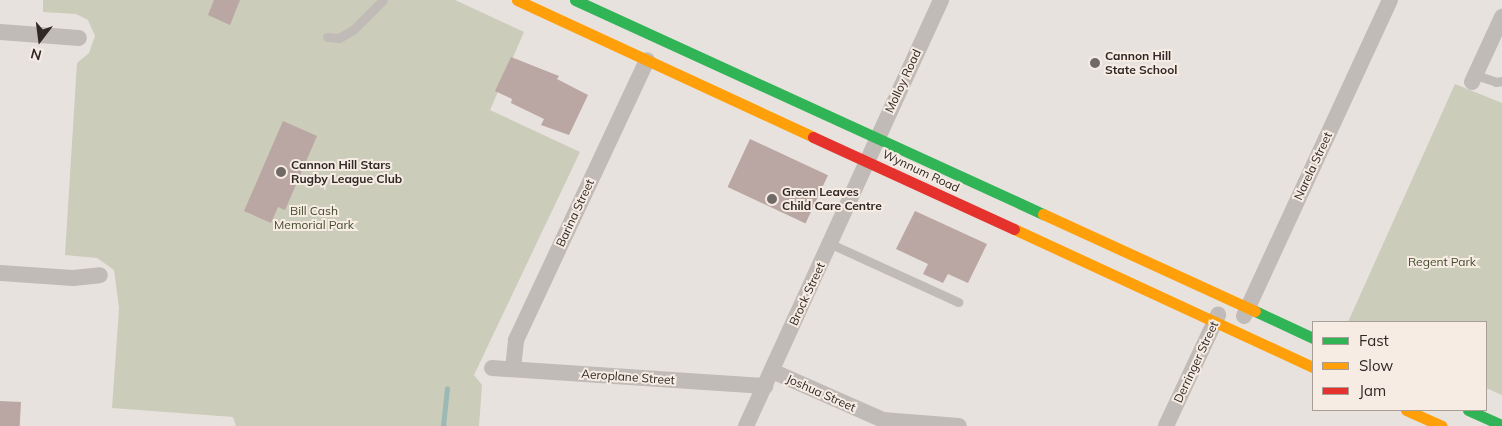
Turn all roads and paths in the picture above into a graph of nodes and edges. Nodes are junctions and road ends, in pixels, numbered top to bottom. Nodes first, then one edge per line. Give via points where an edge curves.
1 (383, 0) edge
2 (517, 0) edge
3 (575, 0) edge
4 (941, 0) edge
5 (1390, 0) edge
6 (1502, 17) edge
7 (0, 32) edge
8 (327, 37) dead end
9 (79, 38) dead end
10 (647, 60) junction
11 (1474, 78) joint
12 (1502, 81) edge
13 (878, 137) junction
14 (868, 162) junction
15 (831, 244) junction
16 (0, 273) edge
17 (100, 275) dead end
18 (1226, 298) junction
19 (958, 302) dead end
20 (1248, 308) junction
21 (1215, 321) junction
22 (1237, 331) junction
23 (1312, 338) edge
24 (1312, 367) edge
25 (492, 368) dead end
26 (513, 370) junction
27 (772, 371) junction
28 (765, 386) junction
29 (1408, 411) edge
30 (1470, 411) edge
31 (746, 426) edge
32 (959, 426) edge
33 (1166, 426) edge
34 (1442, 426) edge
35 (1502, 426) edge

1 - 8 lane via 353,30 339,38
2 - 10 main road, Wynnum Road
3 - 13 main road, Wynnum Road
4 - 13 street, Molloy Road
5 - 20 street, Narela Street
6 - 11 street
7 - 9 street
10 - 14 main road, Wynnum Road
10 - 26 street, Barina Street via 516,340
11 - 12 lane
13 - 14 street, Molloy Road
13 - 18 main road, Wynnum Road
14 - 15 street, Brock Street
14 - 21 main road, Wynnum Road
15 - 19 lane
15 - 27 street, Brock Street
16 - 17 street via 73,278
18 - 20 main road, Wynnum Road
18 - 21 street, Derringer Street
20 - 22 street, Narela Street
20 - 23 main road, Wynnum Road
21 - 22 main road, Wynnum Road
21 - 33 street, Derringer Street
22 - 24 main road, Wynnum Road
25 - 26 street, Aeroplane Street
26 - 28 street, Aeroplane Street
27 - 28 street, Brock Street
27 - 32 street, Joshua Street via 883,420
28 - 31 street, Brock Street
29 - 34 main road
30 - 35 main road

